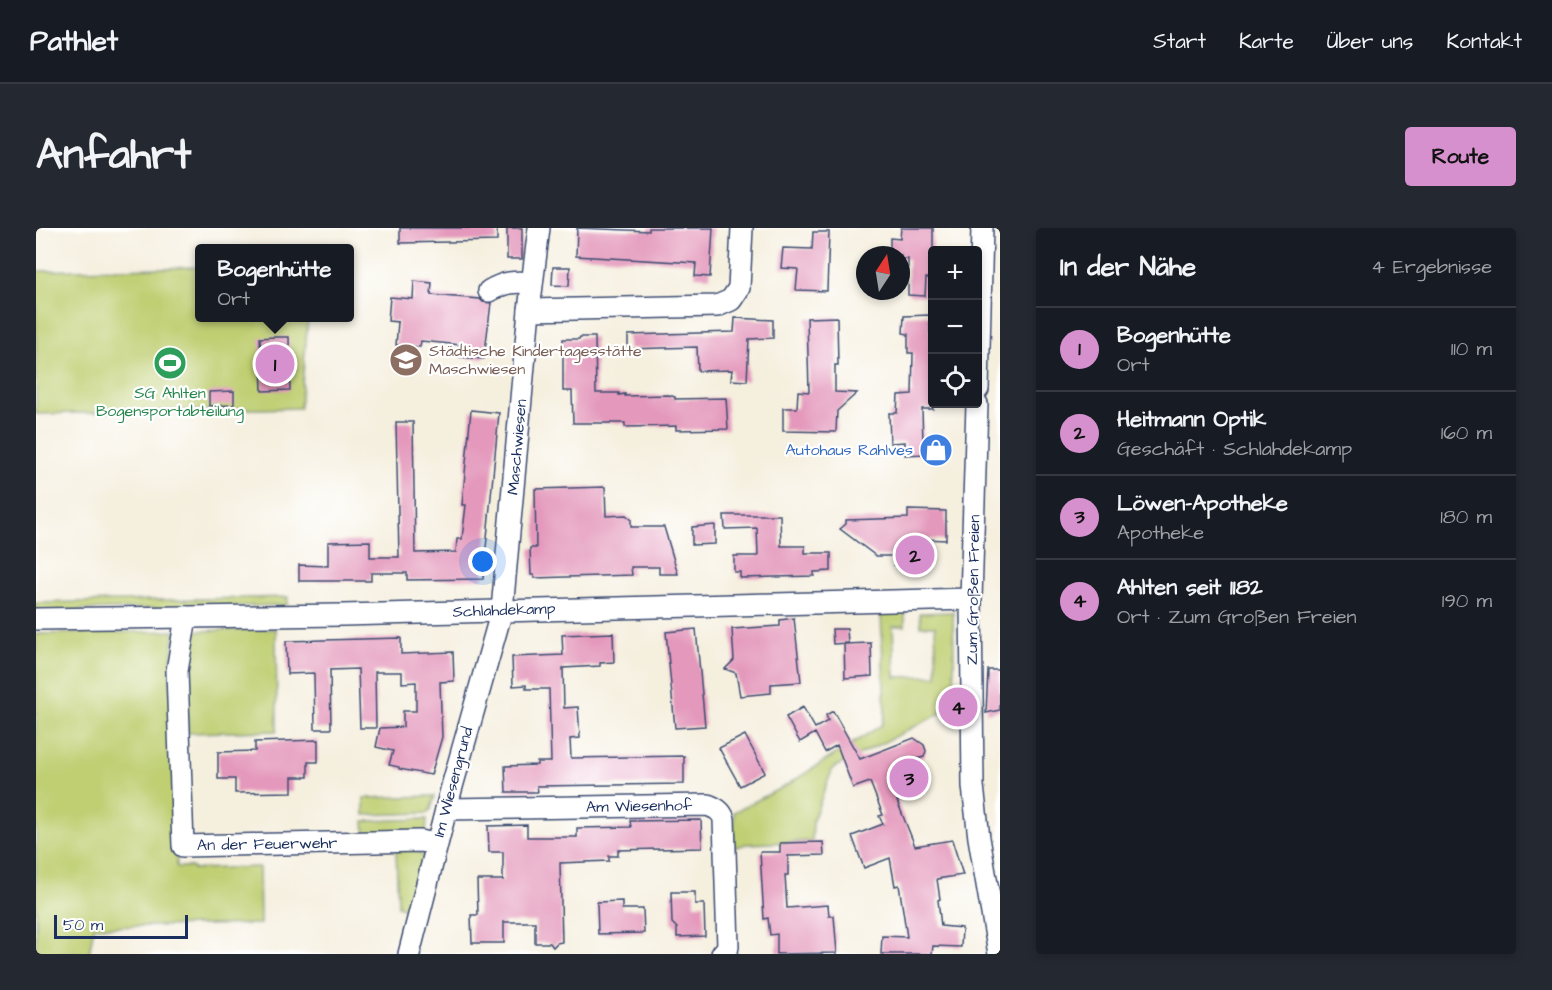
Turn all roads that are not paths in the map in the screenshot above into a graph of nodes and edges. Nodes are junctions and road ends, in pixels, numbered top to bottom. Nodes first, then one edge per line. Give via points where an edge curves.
1 (539, 228) edge
2 (742, 228) edge
3 (982, 228) edge
4 (532, 283) junction
5 (489, 291) dead end
6 (529, 310) junction
7 (979, 354) edge
8 (977, 408) edge
9 (971, 599) junction
10 (502, 610) junction
11 (186, 617) junction
12 (36, 619) edge
13 (446, 809) junction
14 (436, 844) junction
15 (409, 954) edge
16 (722, 954) edge
17 (999, 954) edge

1 - 4 street, Maschwiesen
2 - 6 street via 739,288 731,300 717,306
3 - 7 street
4 - 5 street via 503,284
4 - 6 street, Maschwiesen
6 - 10 street, Maschwiesen
8 - 9 street, Zum Großen Freien
9 - 10 street, Schlahdekamp
9 - 17 street, Zum Großen Freien via 973,786
10 - 11 street, Schlahdekamp
10 - 13 street, Im Wiesengrund
11 - 12 street, Schlahdekamp
11 - 14 street, An der Feuerwehr via 177,671 183,846 420,841
13 - 14 street, Im Wiesengrund
13 - 16 street, Am Wiesenhof via 708,805 717,809 722,814 724,831 728,947
14 - 15 street, Im Wiesengrund

